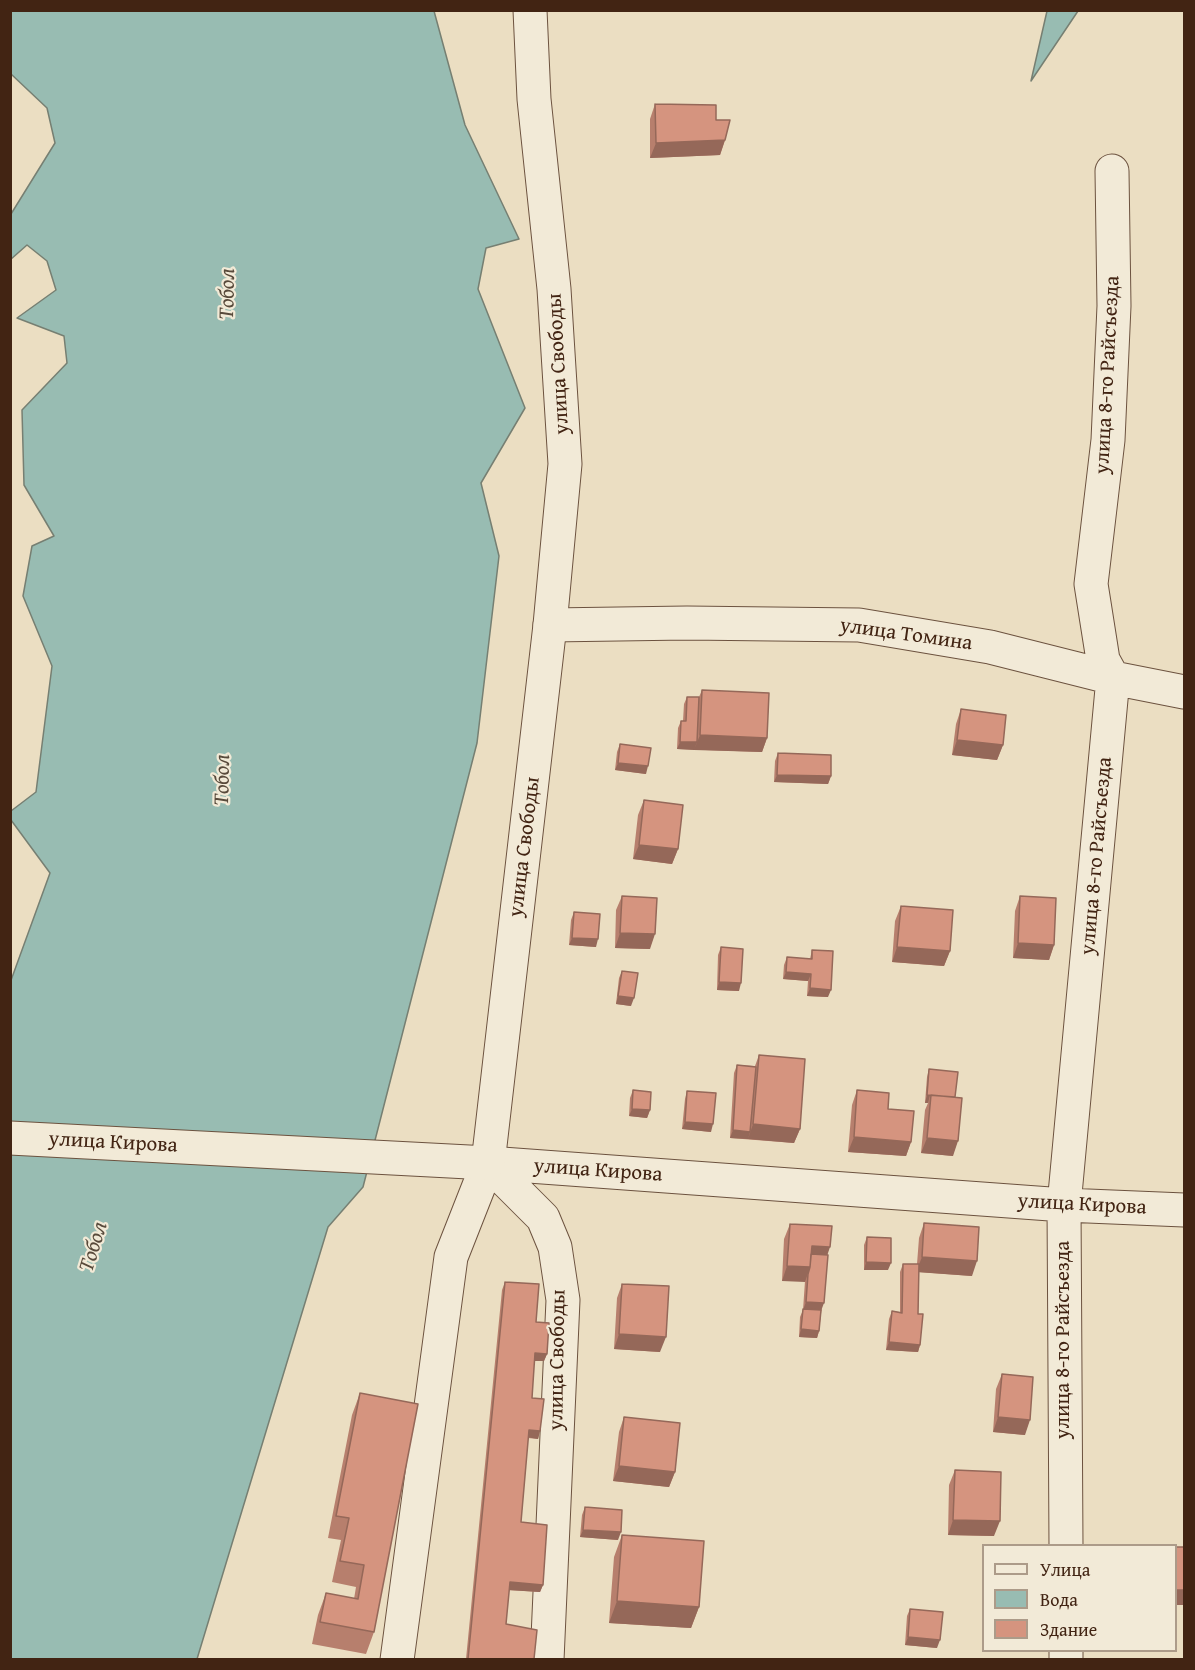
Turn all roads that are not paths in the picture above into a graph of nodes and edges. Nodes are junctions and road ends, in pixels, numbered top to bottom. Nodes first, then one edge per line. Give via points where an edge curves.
1 (530, 10) edge
2 (1113, 171) dead end
3 (550, 625) junction
4 (1113, 678) junction
5 (1185, 692) edge
6 (10, 1138) edge
7 (488, 1163) junction
8 (1064, 1205) junction
9 (1185, 1210) edge
10 (1066, 1544) edge
11 (397, 1659) edge
12 (547, 1659) edge

1 - 3 street, улица Свободы via 565,464
2 - 4 street, улица 8-го Райсъезда via 1114,306 1108,429 1091,584 1103,660
3 - 4 street, улица Томина via 859,625 990,647
3 - 7 street, улица Свободы
4 - 5 street, улица Томина
4 - 8 street, улица 8-го Райсъезда
6 - 7 street, улица Кирова
7 - 8 street, улица Кирова
7 - 11 street via 451,1257
7 - 12 street, улица Свободы via 543,1218 555,1247 563,1300
8 - 9 street, улица Кирова
8 - 10 street, улица 8-го Райсъезда

